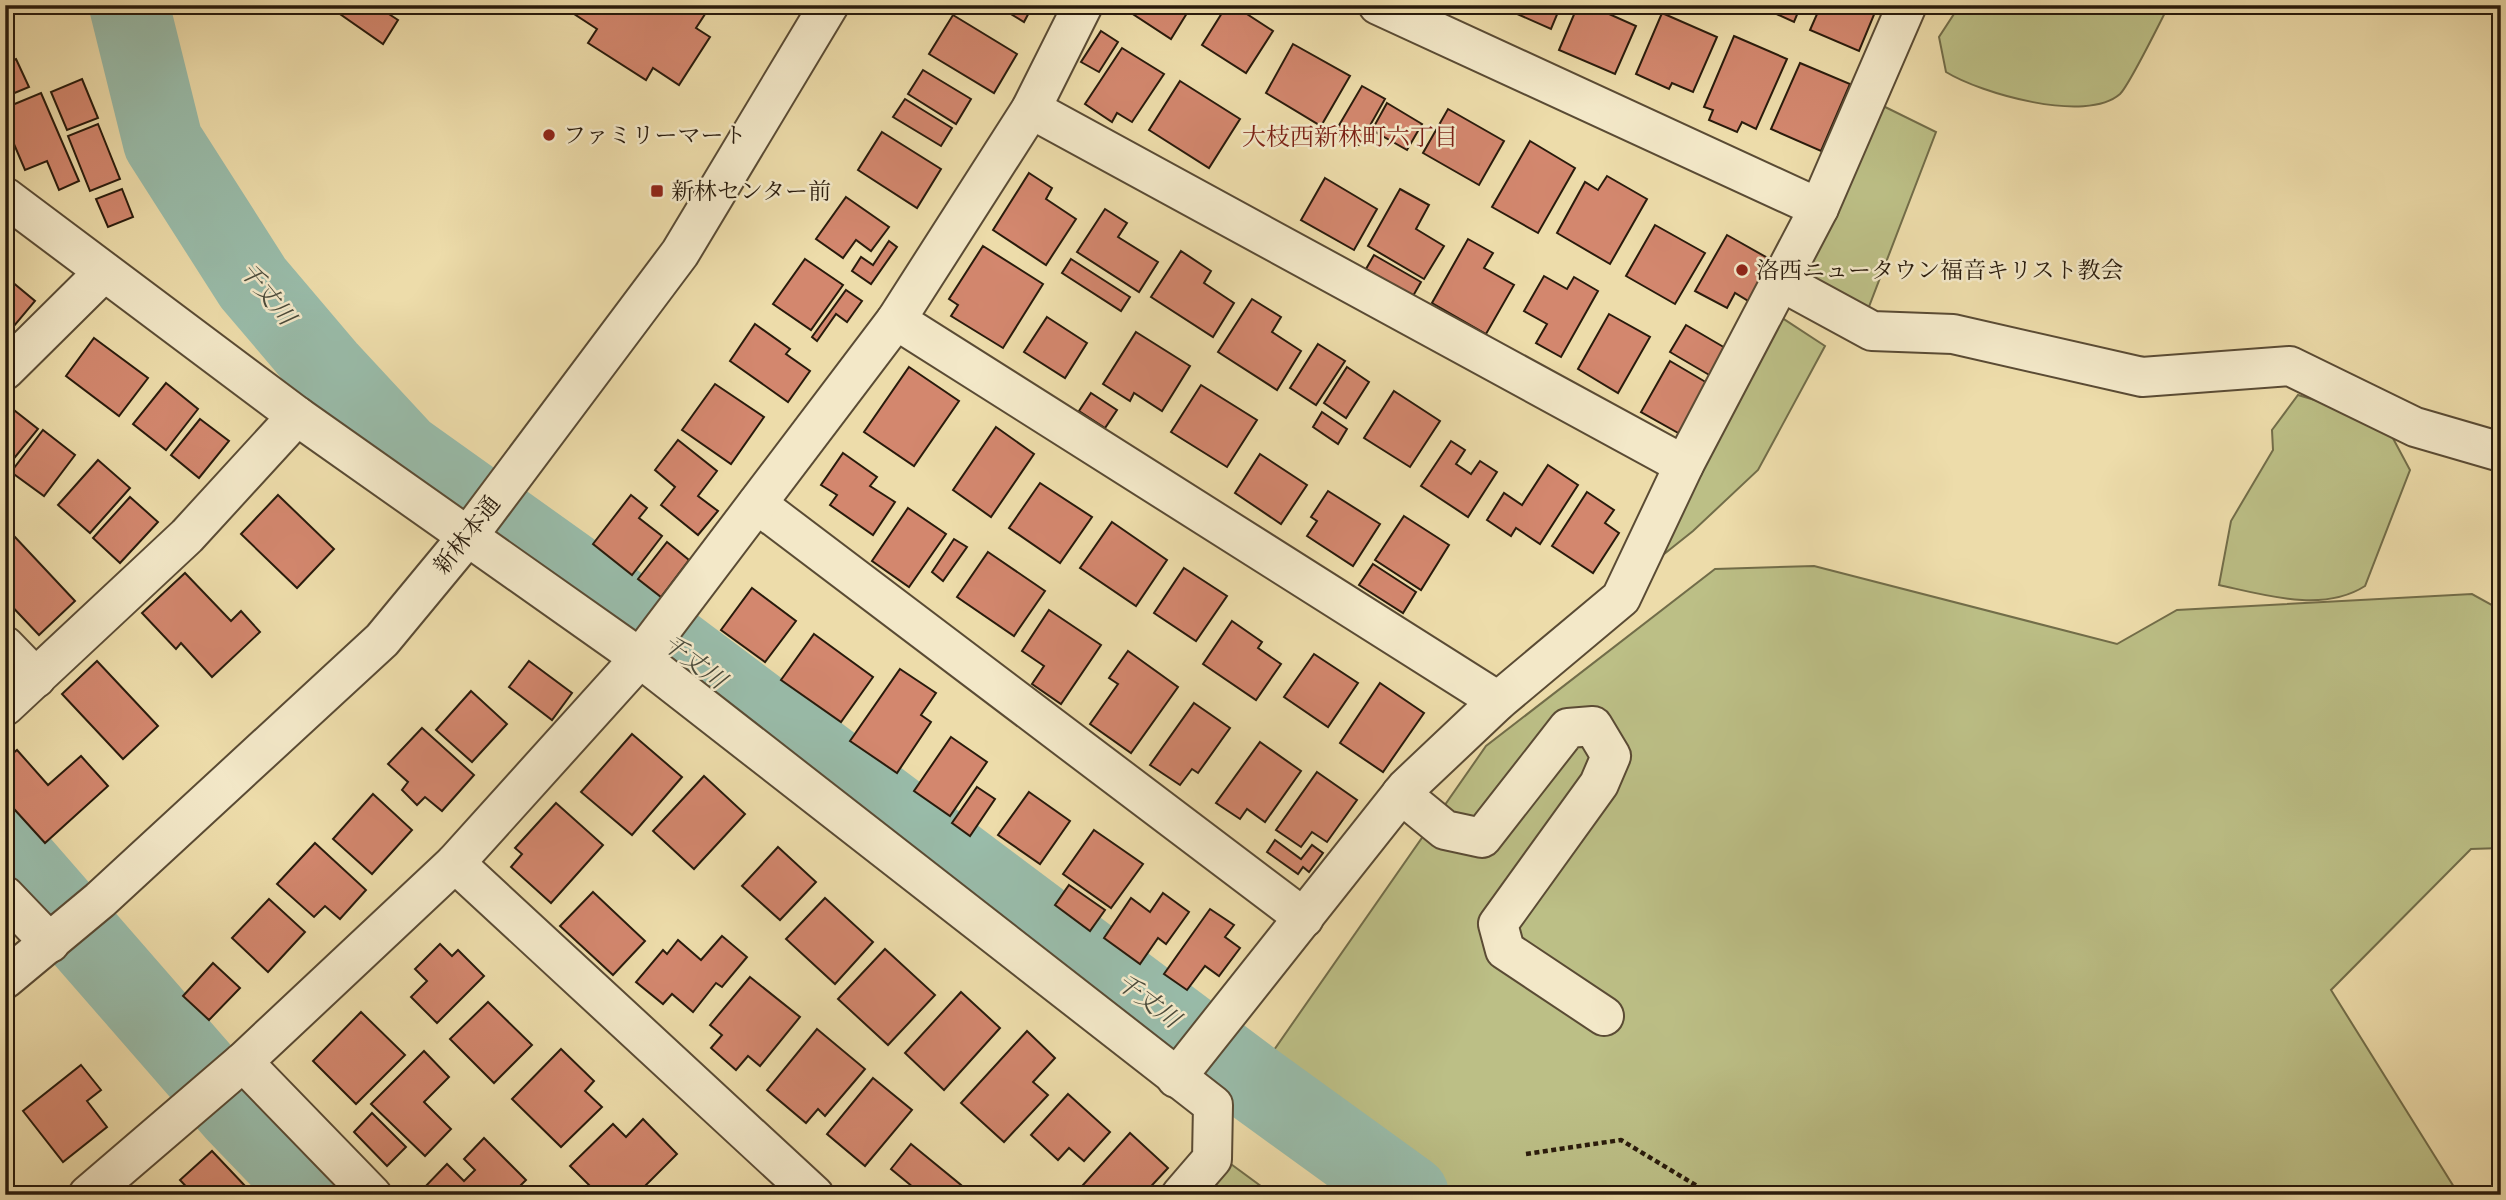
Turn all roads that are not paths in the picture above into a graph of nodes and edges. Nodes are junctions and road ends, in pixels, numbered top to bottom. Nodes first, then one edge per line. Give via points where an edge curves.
1 (829, 5) edge
2 (1083, 5) edge
3 (1378, 5) edge
4 (1907, 5) edge
5 (1031, 109) junction
6 (5, 197) edge
7 (1819, 208) junction
8 (104, 272) junction
9 (1780, 281) junction
10 (896, 320) junction
11 (5, 370) edge
12 (297, 416) junction
13 (2501, 452) edge
14 (1684, 465) junction
15 (757, 505) junction
16 (468, 536) junction
17 (5, 646) edge
18 (640, 658) junction
19 (36, 678) junction
20 (1498, 701) junction
21 (5, 706) edge
22 (1401, 794) junction
23 (456, 863) junction
24 (5, 896) edge
25 (1304, 918) junction
26 (50, 943) junction
27 (5, 978) edge
28 (1604, 1016) dead end
29 (243, 1062) junction
30 (1176, 1078) junction
31 (102, 1191) edge
32 (372, 1195) edge
33 (814, 1195) edge
34 (1181, 1195) edge

1 - 16 street, 新林本通 via 680,253
2 - 5 street
3 - 7 street
4 - 7 street
5 - 10 street
5 - 14 street
6 - 8 street
7 - 9 street
8 - 11 street
8 - 12 street
9 - 13 street via 1872,331 1953,334 2142,377 2290,366 2415,427
9 - 14 street
10 - 15 street
10 - 20 street
12 - 16 street
12 - 19 street via 187,536
14 - 20 street via 1621,598
15 - 18 street
15 - 25 street
16 - 18 street
16 - 26 street, 新林本通 via 382,640
17 - 19 street
18 - 23 street
18 - 30 street
19 - 21 street
20 - 22 street
22 - 25 street
22 - 28 street via 1445,830 1482,838 1568,728 1593,726 1611,756 1600,784 1498,924 1505,950
23 - 29 street
23 - 33 street
24 - 26 street
25 - 30 street
26 - 27 street, 新林本通
29 - 31 street
29 - 32 street
30 - 34 street via 1213,1105 1212,1159

